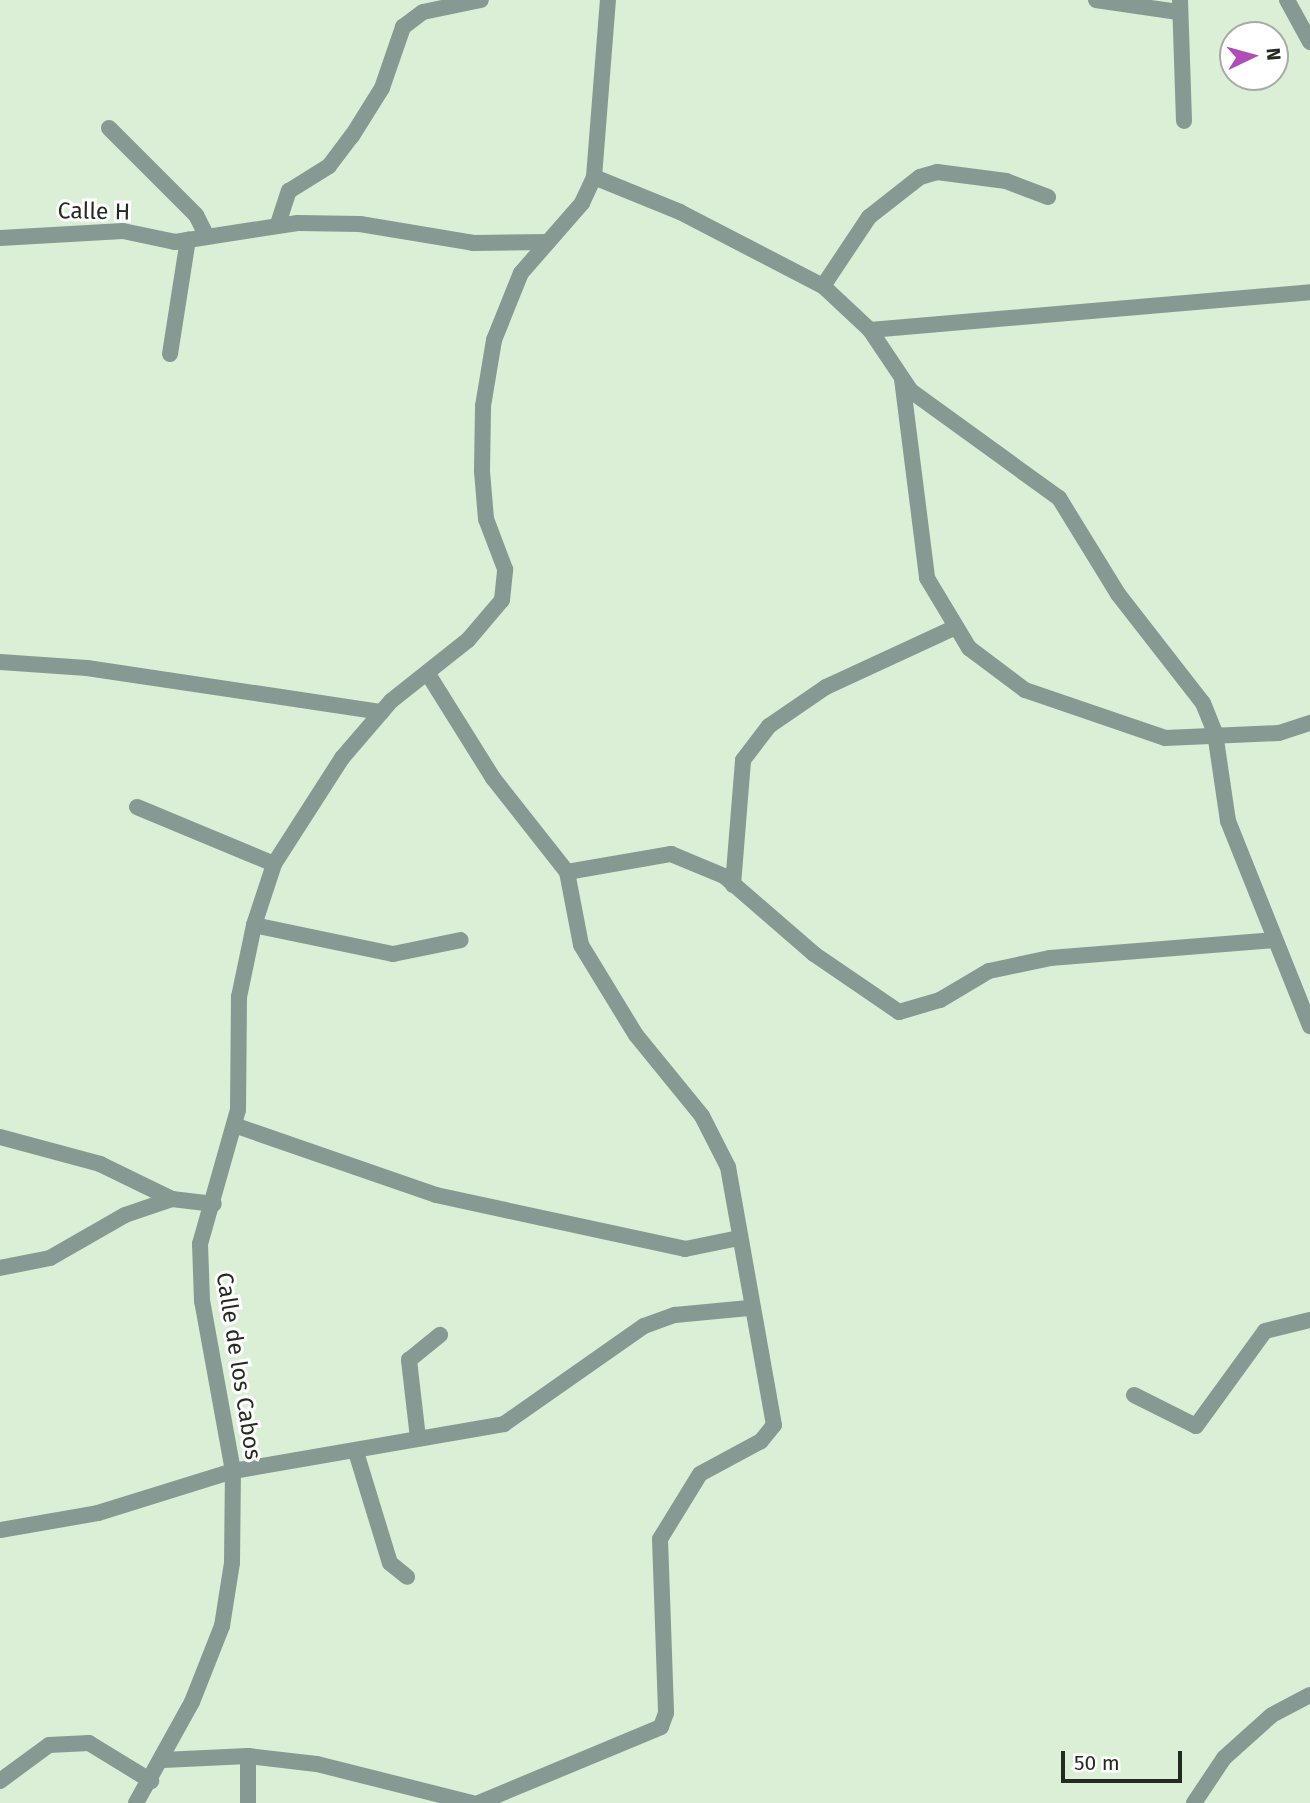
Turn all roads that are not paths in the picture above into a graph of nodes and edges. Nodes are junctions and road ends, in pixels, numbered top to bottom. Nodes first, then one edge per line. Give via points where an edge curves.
1 (481, 0) edge
2 (608, 0) edge
3 (1096, 0) edge
4 (1287, 0) edge
5 (455, 3) edge
6 (1179, 6) edge
7 (1310, 42) edge
8 (1184, 121) dead end
9 (109, 128) dead end
10 (594, 177) junction
11 (1048, 197) dead end
12 (278, 224) junction
13 (1, 234) edge
14 (206, 235) junction
15 (188, 239) junction
16 (548, 242) junction
17 (823, 286) junction
18 (1310, 292) edge
19 (870, 330) junction
20 (170, 354) dead end
21 (902, 376) junction
22 (957, 627) junction
23 (0, 662) edge
24 (428, 674) junction
25 (382, 712) junction
26 (1310, 723) edge
27 (1215, 733) junction
28 (137, 807) dead end
29 (274, 864) junction
30 (567, 872) junction
31 (733, 885) junction
32 (254, 925) junction
33 (461, 940) dead end
34 (1272, 940) junction
35 (1310, 1026) edge
36 (234, 1125) junction
37 (0, 1137) edge
38 (172, 1199) junction
39 (214, 1204) junction
40 (738, 1238) junction
41 (0, 1268) edge
42 (750, 1308) junction
43 (1310, 1320) edge
44 (440, 1335) dead end
45 (1134, 1395) dead end
46 (418, 1438) junction
47 (356, 1452) junction
48 (233, 1471) junction
49 (0, 1530) edge
50 (407, 1577) dead end
51 (1310, 1695) edge
52 (248, 1756) junction
53 (163, 1760) junction
54 (0, 1781) edge
55 (151, 1781) junction
56 (136, 1803) edge
57 (248, 1803) edge
58 (472, 1803) edge
59 (478, 1803) edge
60 (1194, 1803) edge

1 - 5 street
2 - 10 street, Calle de los Cabos
3 - 6 street
4 - 7 street
5 - 12 street via 424,12 403,27 382,88 352,136 329,166 289,191
6 - 8 street
9 - 14 street via 196,215
10 - 16 street, Calle de los Cabos via 582,203
10 - 17 street via 680,212
11 - 17 street via 1006,181 937,172 920,177 869,217
12 - 14 street, Calle H
12 - 16 street, Calle H via 360,224 473,243
13 - 15 street, Calle H via 123,231
14 - 15 street, Calle H
15 - 20 street
16 - 24 street, Calle de los Cabos via 521,273 494,340 483,406 486,519 505,569 502,600
17 - 19 street
18 - 19 street
19 - 21 street
21 - 22 street via 922,556 927,578
21 - 27 street via 911,391 1059,498 1118,594 1203,703
22 - 27 street via 969,648 1025,690 1165,738
22 - 31 street via 826,687 769,726 743,761
23 - 25 street via 87,668
24 - 25 street, Calle de los Cabos
24 - 30 street via 486,767
25 - 29 street, Calle de los Cabos via 342,758
26 - 27 street via 1279,733
27 - 34 street via 1228,821
28 - 29 street
29 - 32 street, Calle de los Cabos
30 - 31 street via 671,854
30 - 40 street via 581,945 636,1035 702,1116 728,1167
31 - 34 street via 814,954 899,1012 940,1000 989,971 1050,958
32 - 33 street via 393,954
32 - 36 street, Calle de los Cabos via 239,997 243,1055
34 - 35 street
36 - 39 street, Calle de los Cabos
36 - 40 street via 447,1197 685,1249
37 - 38 street via 100,1164
38 - 39 street
38 - 41 street via 125,1216 50,1258
39 - 48 street, Calle de los Cabos via 200,1244 202,1301
40 - 42 street
42 - 46 street via 675,1315 644,1326 504,1424
42 - 59 street via 774,1425 761,1441 700,1474 660,1539 666,1713 661,1727
43 - 45 street via 1265,1331 1196,1426
44 - 46 street via 409,1360
46 - 47 street
47 - 48 street
47 - 50 street via 390,1563
48 - 49 street via 98,1513
48 - 53 street, Calle de los Cabos via 232,1563 222,1626
51 - 60 street via 1272,1714 1224,1758
52 - 53 street
52 - 57 street
52 - 58 street via 381,1776 434,1797
53 - 55 street, Calle de los Cabos
54 - 55 street via 50,1745 89,1743
55 - 56 street, Calle de los Cabos

